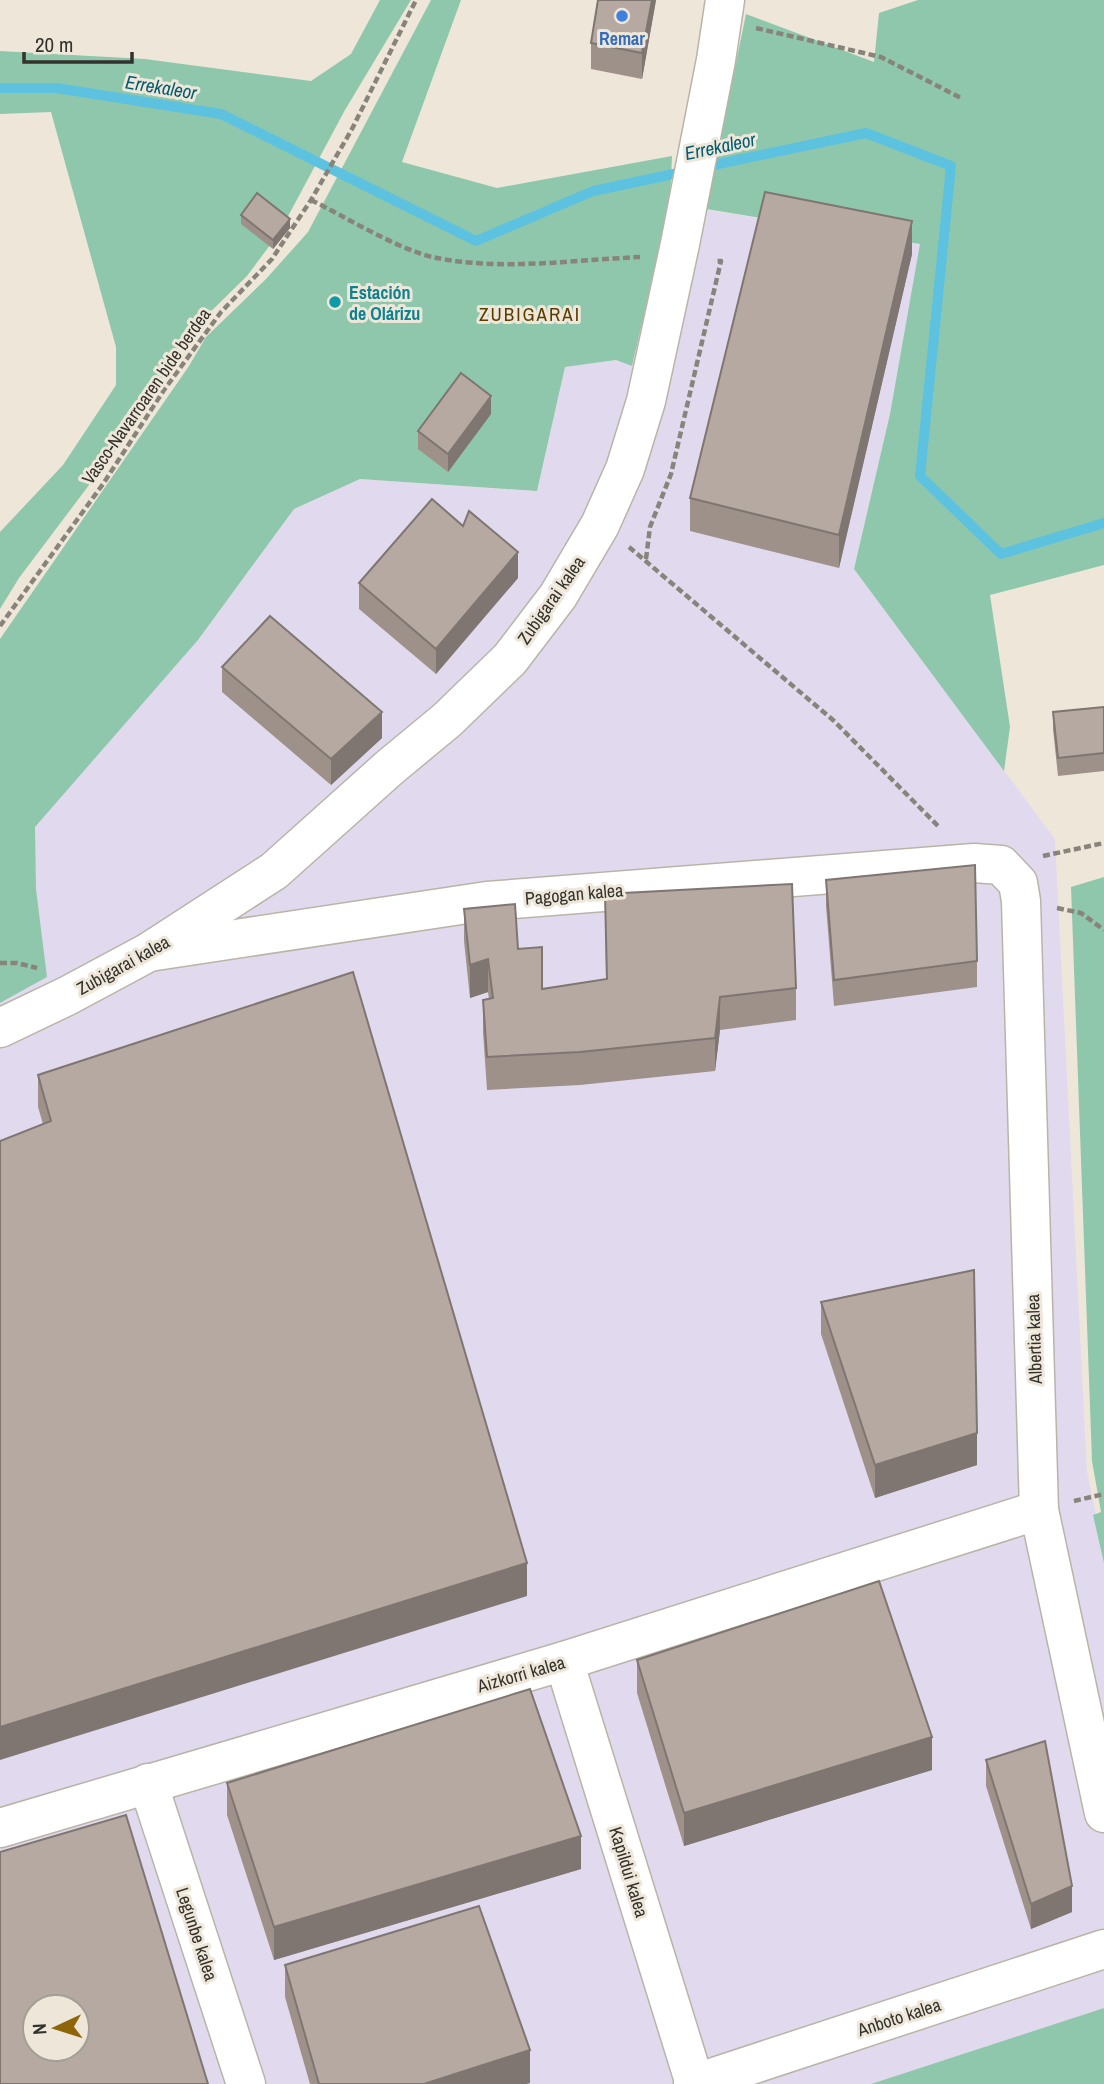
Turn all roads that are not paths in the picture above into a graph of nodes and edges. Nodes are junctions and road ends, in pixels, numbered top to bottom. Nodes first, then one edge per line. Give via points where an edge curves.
1 (723, 10) edge
2 (987, 864) joint
3 (149, 952) junction
4 (0, 1028) edge
5 (1039, 1510) junction
6 (564, 1661) junction
7 (148, 1783) junction
8 (1104, 1813) edge
9 (0, 1828) edge
10 (1104, 1949) edge
11 (246, 2084) edge
12 (694, 2084) edge

1 - 3 street, Zubigarai kalea via 677,265 646,401 625,469 600,525 558,596 510,659 274,871
2 - 3 street, Pagogan kalea via 487,901
2 - 5 street, Albertia kalea via 1018,883 1021,901
3 - 4 street, Zubigarai kalea
5 - 6 street, Aizkorri kalea
5 - 8 street, Albertia kalea
6 - 7 street, Aizkorri kalea
6 - 12 street, Kapildui kalea
7 - 9 street, Aizkorri kalea
7 - 11 street, Legunbe kalea
10 - 12 street, Anboto kalea

